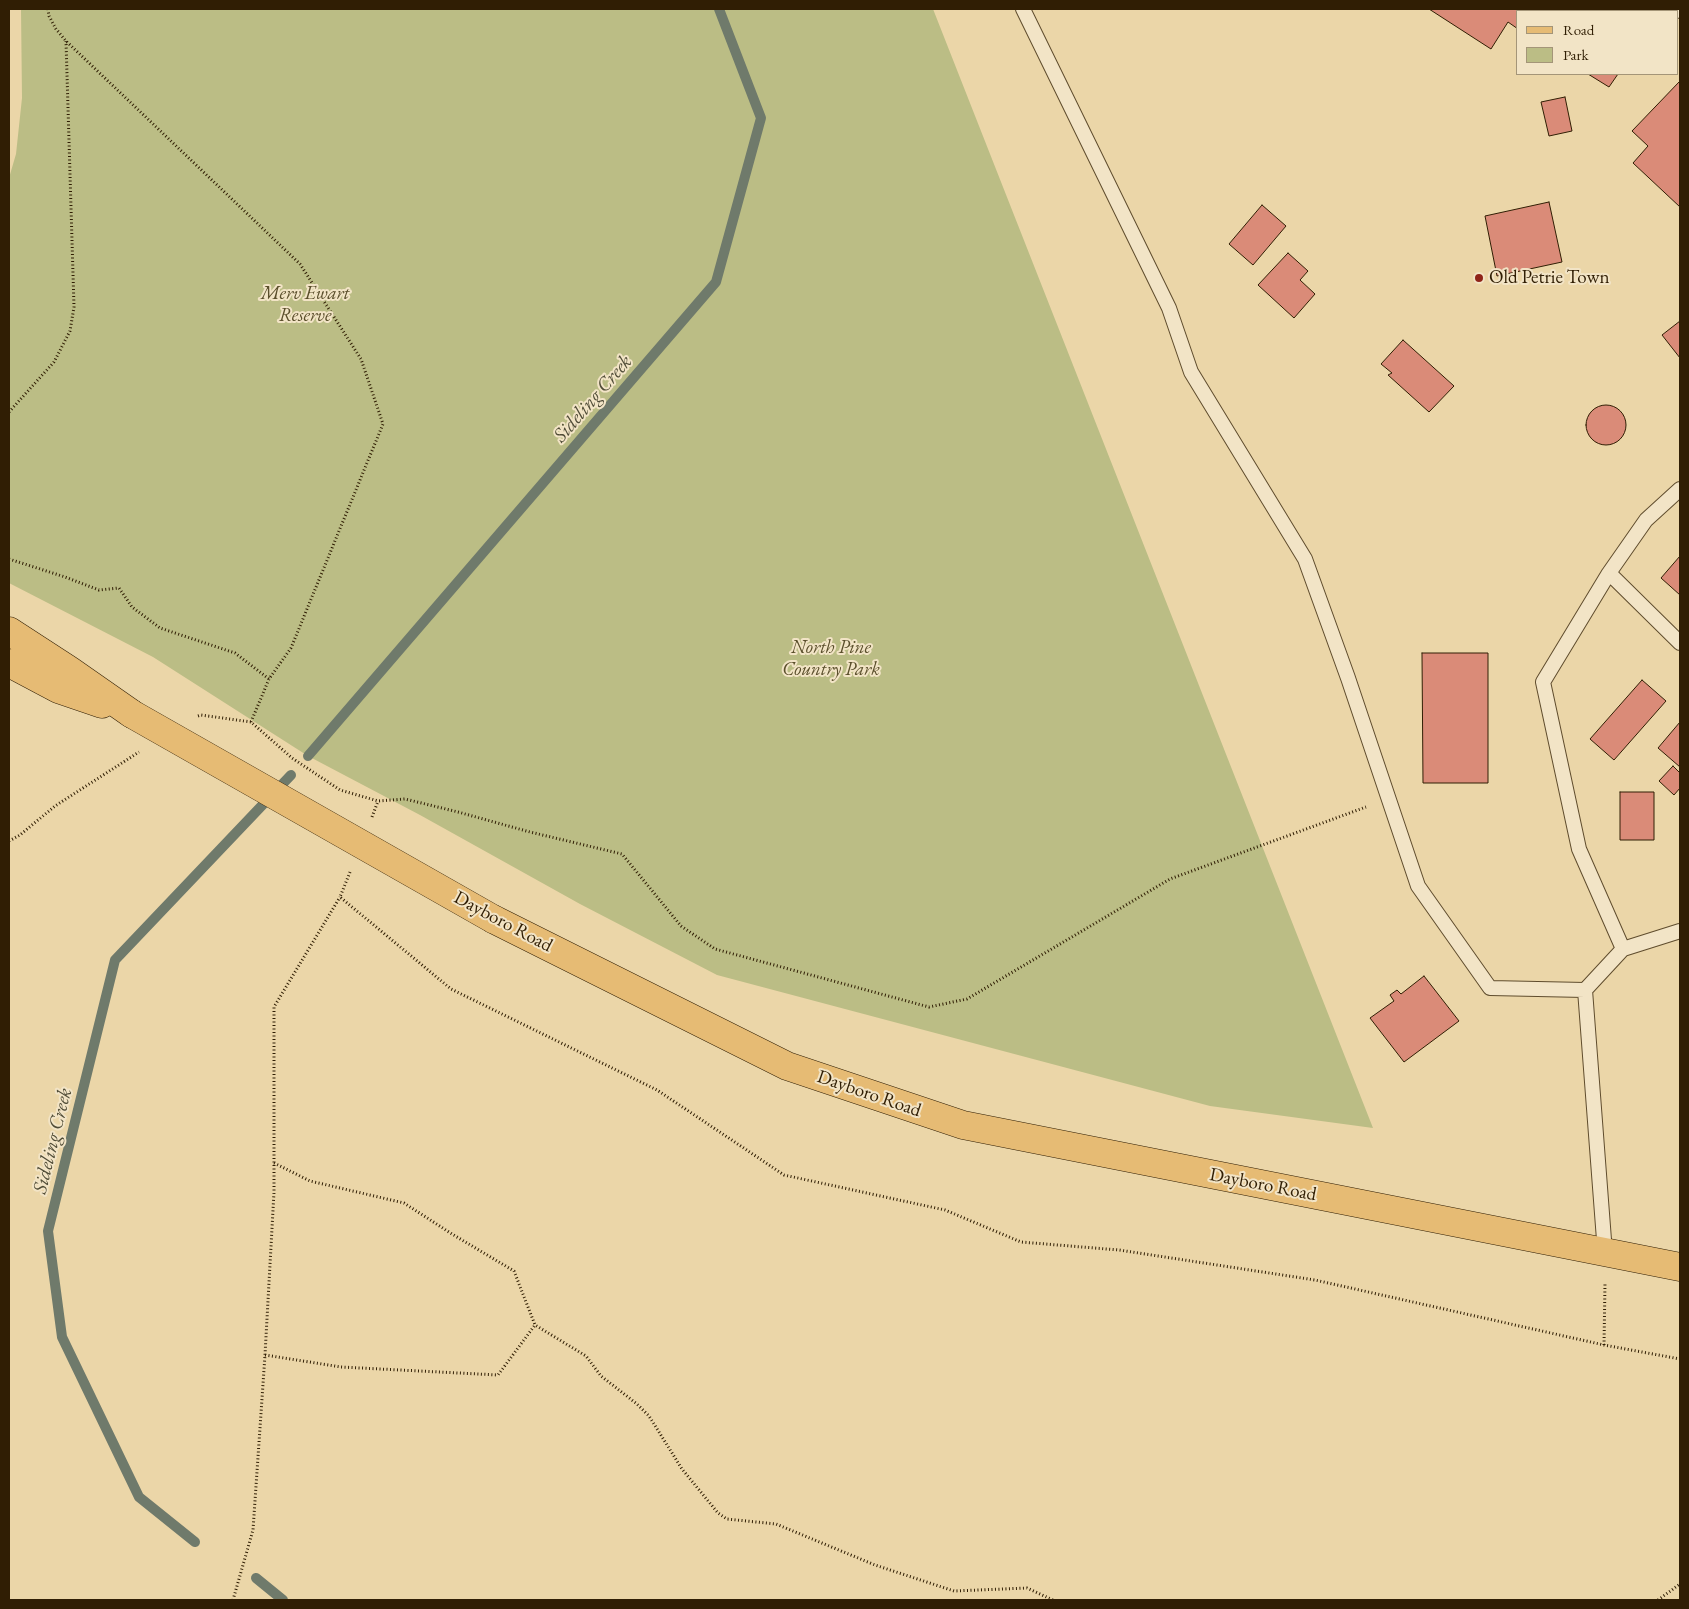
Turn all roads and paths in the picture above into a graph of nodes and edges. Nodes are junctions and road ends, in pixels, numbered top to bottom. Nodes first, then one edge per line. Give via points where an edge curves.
1 (48, 9) edge
2 (1023, 9) edge
3 (66, 41) junction
4 (9, 412) edge
5 (1680, 489) edge
6 (9, 559) edge
7 (1610, 573) junction
8 (9, 632) edge
9 (1680, 643) edge
10 (9, 663) edge
11 (269, 679) junction
12 (132, 714) junction
13 (193, 720) dead end
14 (250, 722) junction
15 (145, 749) dead end
16 (1388, 799) junction
17 (378, 801) junction
18 (371, 819) dead end
19 (9, 840) edge
20 (350, 871) dead end
21 (340, 897) junction
22 (1680, 931) edge
23 (1623, 949) junction
24 (1585, 990) junction
25 (274, 1163) junction
26 (1605, 1253) junction
27 (1680, 1267) edge
28 (535, 1325) junction
29 (1604, 1345) junction
30 (265, 1355) junction
31 (1680, 1359) edge
32 (1680, 1584) edge
33 (233, 1600) edge
34 (1053, 1600) edge
35 (1658, 1600) edge

1 - 3 path via 56,29
2 - 16 lane via 1169,308 1191,372 1305,559
3 - 4 path via 74,307 70,331 54,362
3 - 11 path via 300,264 361,359 383,424 291,648
5 - 7 lane via 1646,520
6 - 11 path via 99,590 119,588 132,607 160,628 235,654
7 - 9 lane
7 - 23 lane via 1543,682 1579,849
8 - 12 main road, Dayboro Road
10 - 12 main road, Dayboro Road via 58,689
11 - 14 path
12 - 26 main road, Dayboro Road, bridge via 493,919 788,1066 963,1126
13 - 14 path via 200,715
14 - 17 path via 292,758 340,790
15 - 19 path via 55,806 20,835
16 - 17 path via 1170,879 967,999 929,1007 715,949 681,926 622,854 405,799
16 - 24 lane via 1418,886 1490,988
17 - 18 path
20 - 21 path
21 - 25 path via 274,1008
21 - 29 path via 451,989 657,1090 784,1175 945,1210 1021,1242 1119,1250 1315,1280
22 - 23 lane
23 - 24 lane
24 - 26 lane
25 - 28 path via 310,1181 404,1203 514,1271
25 - 30 path
26 - 27 main road, Dayboro Road
26 - 29 path
28 - 30 path via 498,1375 341,1367
28 - 34 path via 586,1356 601,1376 649,1416 682,1469 718,1513 727,1519 776,1524 875,1565 954,1590 1027,1588
29 - 31 path
30 - 33 path via 253,1530
32 - 35 path

